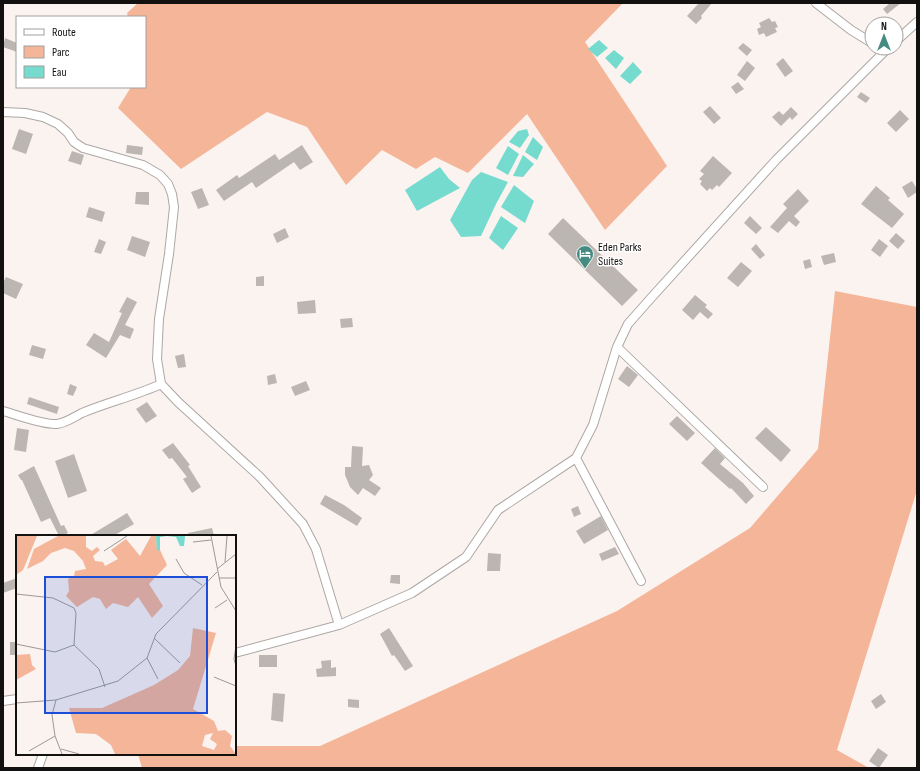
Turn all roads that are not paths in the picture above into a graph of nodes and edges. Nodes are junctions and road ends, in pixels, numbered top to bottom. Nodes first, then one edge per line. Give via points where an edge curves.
1 (816, 3) edge
2 (917, 22) edge
3 (904, 34) edge
4 (864, 38) edge
5 (880, 56) edge
6 (3, 112) edge
7 (618, 347) junction
8 (161, 384) junction
9 (3, 411) edge
10 (576, 458) junction
11 (763, 486) dead end
12 (641, 581) dead end
13 (339, 625) junction
14 (236, 653) edge
15 (16, 699) edge
16 (3, 700) edge
17 (43, 755) edge
18 (38, 768) edge

1 - 4 street
2 - 3 street
5 - 7 street via 776,160 661,286 628,324
6 - 8 street via 43,117 58,124 83,148 143,165 160,175 168,184 174,207 159,319 157,359
7 - 10 street via 593,425
7 - 11 street
8 - 9 street via 64,423 46,423
8 - 13 street via 260,477 303,524 316,549
10 - 12 street
10 - 13 street via 498,510 466,557 412,592
13 - 14 street
15 - 16 street
17 - 18 street

